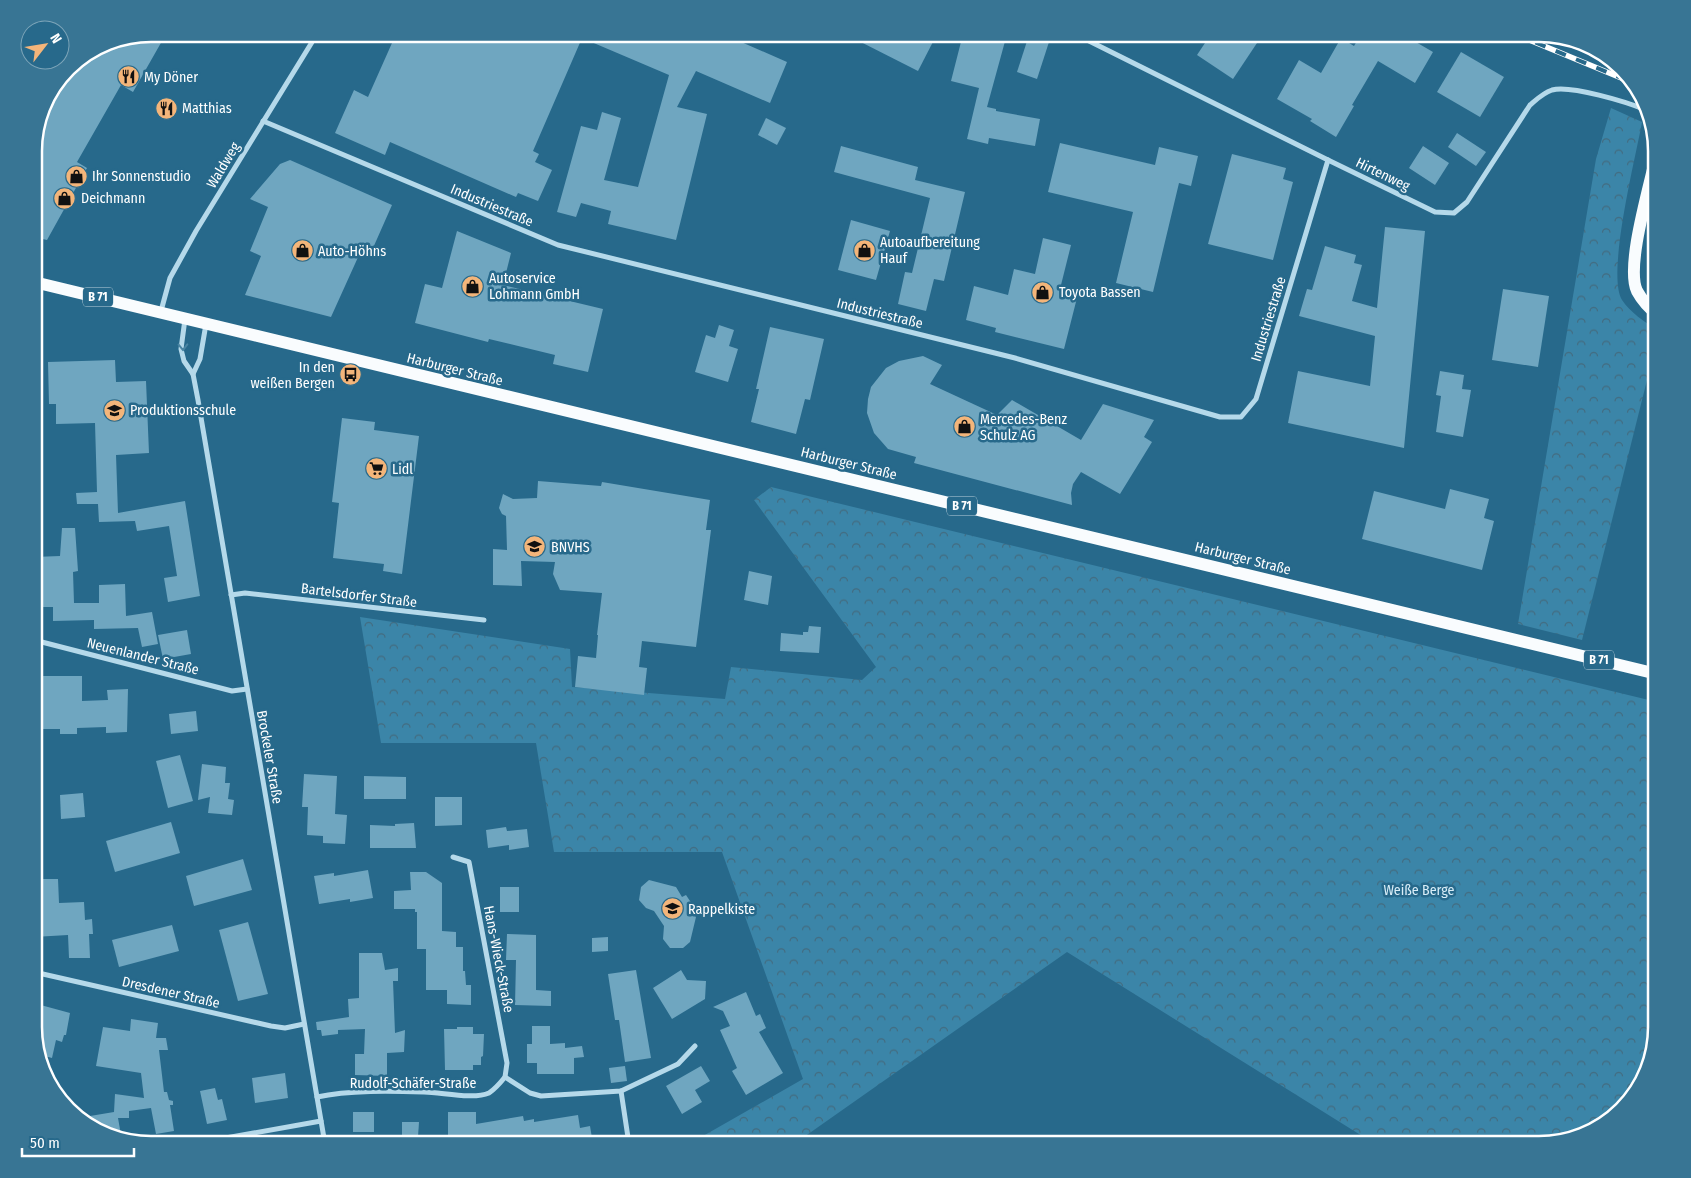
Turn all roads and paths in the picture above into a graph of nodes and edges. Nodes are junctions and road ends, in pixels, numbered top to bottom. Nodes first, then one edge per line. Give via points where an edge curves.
1 (1092, 42) edge
2 (311, 43) edge
3 (1639, 108) edge
4 (263, 120) junction
5 (1328, 160) junction
6 (1648, 192) edge
7 (43, 284) edge
8 (1648, 307) edge
9 (161, 312) junction
10 (185, 319) junction
11 (206, 324) junction
12 (192, 374) junction
13 (231, 595) junction
14 (484, 620) dead end
15 (43, 642) edge
16 (1648, 672) edge
17 (247, 689) junction
18 (454, 857) dead end
19 (43, 974) edge
20 (304, 1024) junction
21 (695, 1046) dead end
22 (506, 1077) junction
23 (621, 1091) junction
24 (317, 1097) junction
25 (321, 1121) junction
26 (237, 1136) edge
27 (324, 1136) edge
28 (628, 1136) edge

1 - 5 street, Hirtenweg
2 - 4 street, Waldweg
3 - 5 street, Hirtenweg via 1566,88 1542,95 1530,105 1467,202 1454,213 1435,212
4 - 5 street, Industriestraße via 558,245 1015,358 1220,417 1241,416 1256,398
4 - 9 street, Waldweg via 170,278
6 - 8 main road via 1634,253 1633,273 1636,290
7 - 9 main road, Harburger Straße / B 71
9 - 10 main road, Harburger Straße / B 71
10 - 11 main road, Harburger Straße / B 71
10 -> 12 street, Brockeler Straße via 181,349
11 - 12 street via 200,359
11 - 16 main road, Harburger Straße / B 71
12 - 13 street, Brockeler Straße
13 - 14 street, Bartelsdorfer Straße via 245,593
13 - 17 street, Brockeler Straße
15 - 17 street, Neuenlander Straße via 232,690
17 - 20 street, Brockeler Straße
18 - 22 street, Hans-Wieck-Straße via 469,862 507,1063
19 - 20 street, Dresdener Straße via 271,1026 285,1028
20 - 24 street, Brockeler Straße
21 - 23 street via 678,1064
22 - 23 street via 540,1096
22 - 24 street, Rudolf-Schäfer-Straße via 488,1093 478,1095 397,1092
23 - 28 street
24 - 25 street, Brockeler Straße
25 - 26 street
25 - 27 street, Brockeler Straße

